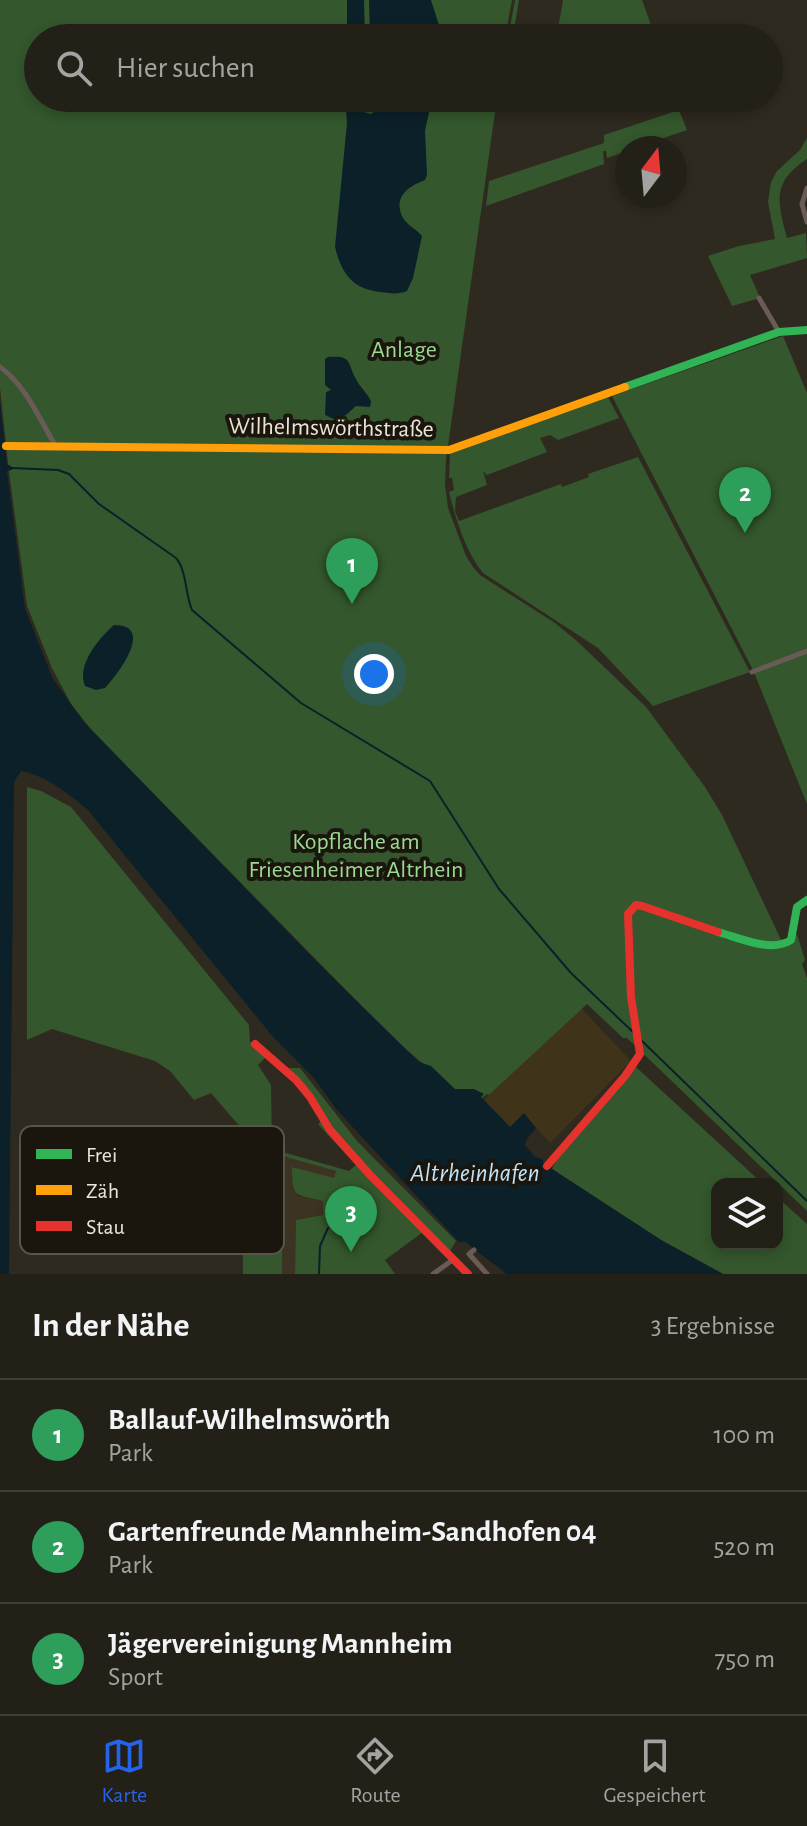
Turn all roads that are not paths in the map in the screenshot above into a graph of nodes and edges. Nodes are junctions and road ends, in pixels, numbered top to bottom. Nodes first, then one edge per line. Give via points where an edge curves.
1 (807, 188) edge
2 (807, 222) edge
3 (759, 298) dead end
4 (807, 330) edge
5 (779, 332) junction
6 (0, 367) edge
7 (55, 445) junction
8 (6, 446) dead end
9 (807, 651) edge
10 (752, 672) dead end
11 (807, 900) edge
12 (255, 1044) dead end
13 (547, 1166) dead end
14 (474, 1250) dead end
15 (454, 1259) junction
16 (433, 1274) edge
17 (468, 1274) edge
18 (487, 1274) edge

1 - 2 street via 802,204
3 - 5 street
4 - 5 street, Wilhelmswörthstraße
5 - 7 street, Wilhelmswörthstraße via 449,450
6 - 7 street via 31,402
7 - 8 street, Wilhelmswörthstraße
9 - 10 street
11 - 13 street via 794,910 791,940 776,946 642,906 631,908 631,997 640,1049 636,1063
12 - 15 street via 296,1080 330,1130
14 - 18 street via 469,1254
15 - 16 street
15 - 17 street

